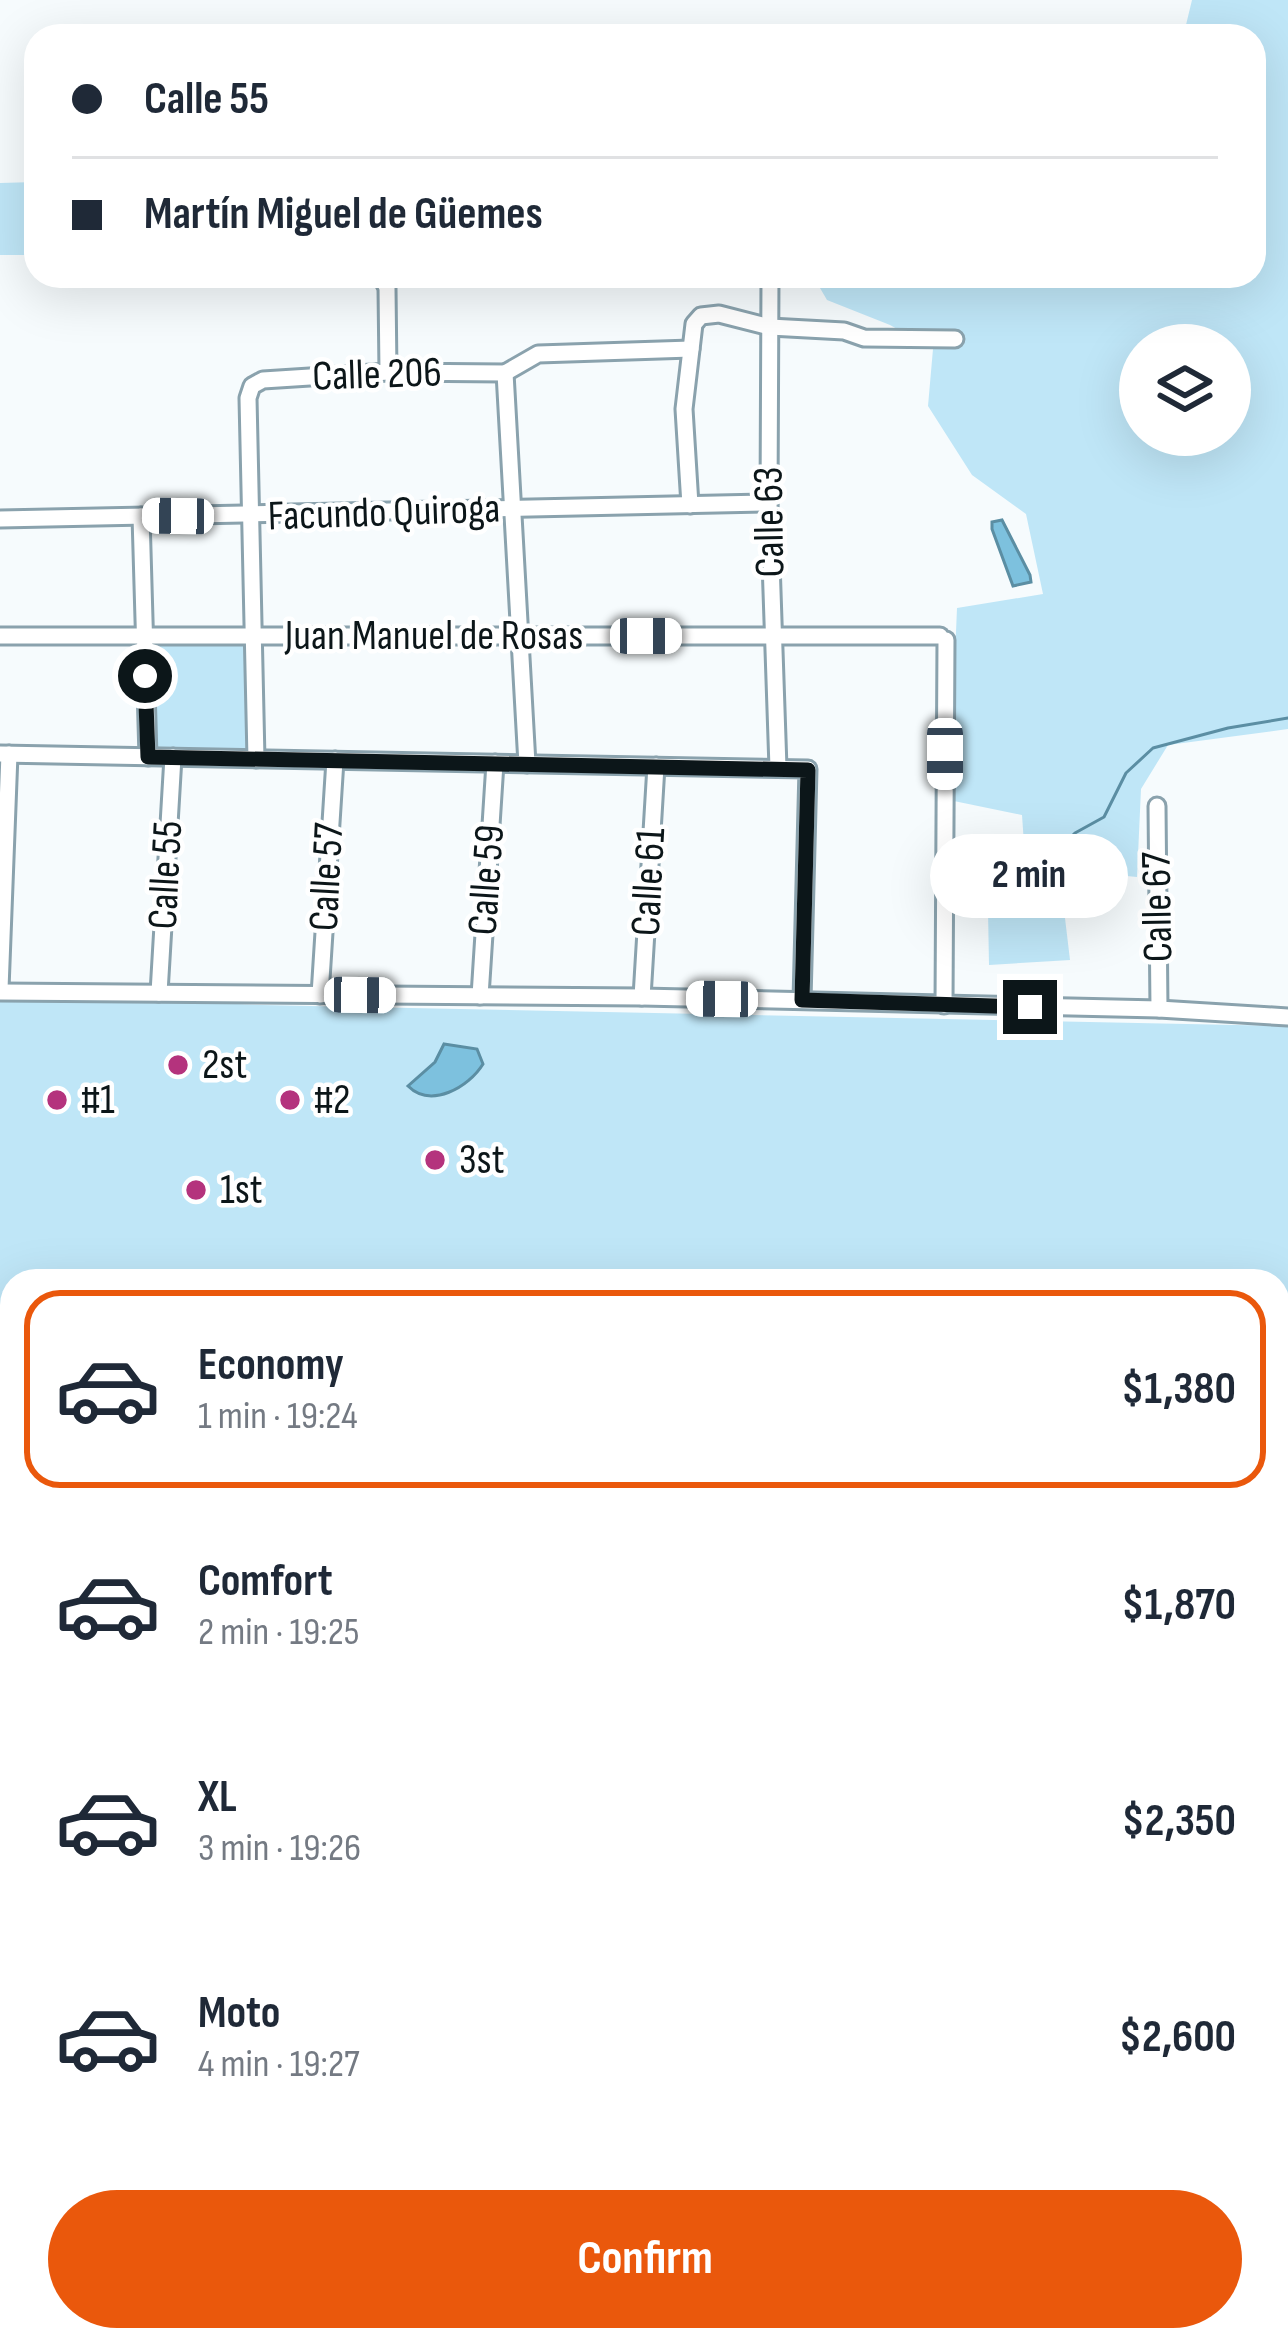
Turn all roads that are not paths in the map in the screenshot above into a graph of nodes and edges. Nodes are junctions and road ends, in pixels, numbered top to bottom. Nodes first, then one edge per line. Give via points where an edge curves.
1 (387, 288) edge
2 (770, 288) edge
3 (770, 327) junction
4 (955, 339) dead end
5 (691, 349) junction
6 (388, 372) junction
7 (505, 373) junction
8 (769, 502) junction
9 (690, 505) junction
10 (511, 509) junction
11 (141, 515) junction
12 (251, 517) junction
13 (0, 519) edge
14 (0, 636) edge
15 (144, 636) junction
16 (254, 636) junction
17 (521, 636) junction
18 (772, 636) junction
19 (4, 754) edge
20 (148, 757) junction
21 (172, 758) junction
22 (256, 759) junction
23 (334, 760) junction
24 (495, 763) junction
25 (527, 764) junction
26 (656, 766) junction
27 (778, 768) junction
28 (1156, 806) dead end
29 (0, 991) edge
30 (159, 993) junction
31 (320, 994) junction
32 (480, 996) junction
33 (642, 997) junction
34 (802, 1000) junction
35 (944, 1005) junction
36 (1160, 1009) junction
37 (1288, 1017) edge

1 - 6 street
2 - 3 street, Calle 63
3 - 4 street
3 - 5 street via 700,316
3 - 8 street, Calle 63
5 - 7 street via 538,354
5 - 9 street via 684,409
6 - 7 street, Calle 206
6 - 12 street, Calle 206 via 252,386
7 - 10 street
8 - 9 street, Facundo Quiroga
8 - 18 street, Calle 63
9 - 10 street, Facundo Quiroga
10 - 12 street, Facundo Quiroga
10 - 17 street
11 - 12 street, Facundo Quiroga
11 - 13 street, Facundo Quiroga
11 - 15 street, Calle 55
12 - 16 street
14 - 15 street, Juan Manuel de Rosas
15 - 16 street, Juan Manuel de Rosas
15 - 20 street, Calle 55
16 - 17 street, Juan Manuel de Rosas
16 - 22 street
17 - 18 street, Juan Manuel de Rosas
17 - 25 street
18 - 27 street, Calle 63
18 - 35 street, Juan Manuel de Rosas via 943,638
19 - 20 street
19 - 29 street
20 - 21 street
21 - 22 street
21 - 30 street, Calle 55
22 - 23 street
23 - 24 street
23 - 31 street, Calle 57
24 - 25 street
24 - 32 street, Calle 59
25 - 26 street
26 - 27 street
26 - 33 street, Calle 61
27 - 34 street via 808,770
28 - 36 street, Calle 67
29 - 30 street
30 - 31 street
31 - 32 street
32 - 33 street
33 - 34 street
34 - 35 street
35 - 36 street
36 - 37 street

